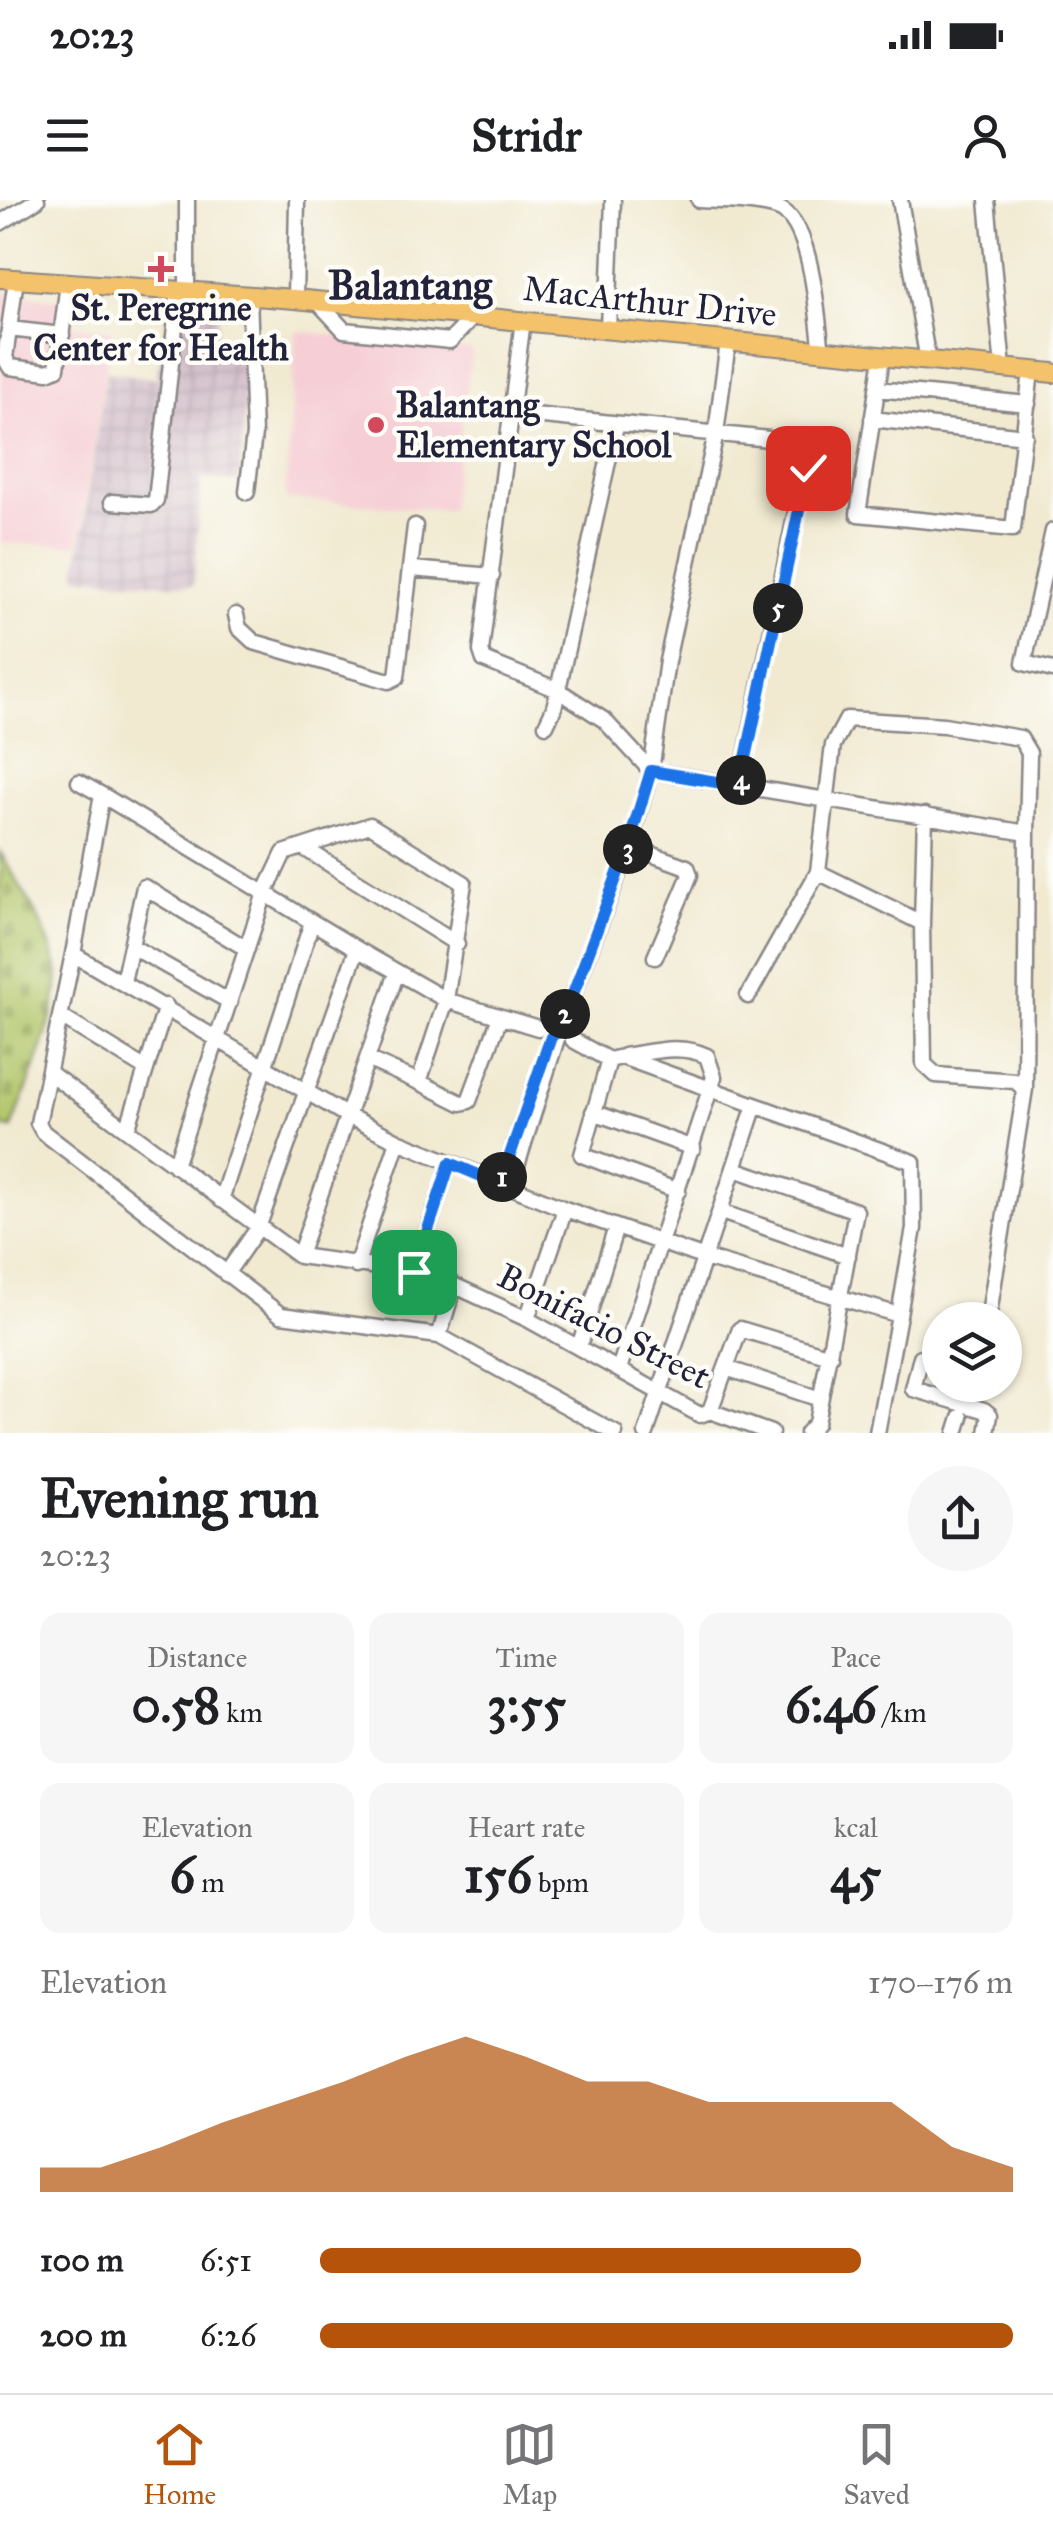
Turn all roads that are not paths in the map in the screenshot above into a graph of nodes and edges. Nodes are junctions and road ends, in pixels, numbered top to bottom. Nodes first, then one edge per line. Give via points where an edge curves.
1 (37, 200) edge
2 (187, 200) edge
3 (297, 200) edge
4 (613, 200) edge
5 (699, 200) edge
6 (900, 200) edge
7 (988, 200) edge
8 (0, 222) edge
9 (8, 279) edge
10 (68, 283) junction
11 (183, 291) junction
12 (250, 295) junction
13 (295, 299) junction
14 (317, 301) junction
15 (474, 316) junction
16 (524, 320) junction
17 (608, 328) junction
18 (10, 329) junction
19 (62, 335) junction
20 (728, 342) junction
21 (822, 352) junction
22 (882, 357) junction
23 (928, 361) junction
24 (1002, 368) junction
25 (1031, 371) junction
26 (1053, 373) edge
27 (877, 389) junction
28 (1028, 404) junction
29 (514, 412) junction
30 (872, 420) junction
31 (616, 425) junction
32 (716, 433) junction
33 (1025, 436) junction
34 (248, 492) dead end
35 (112, 502) dead end
36 (416, 526) dead end
37 (1053, 531) edge
38 (412, 569) junction
39 (492, 576) junction
40 (236, 615) dead end
41 (1053, 670) edge
42 (558, 690) junction
43 (546, 725) dead end
44 (651, 771) junction
45 (79, 782) dead end
46 (740, 786) junction
47 (102, 795) junction
48 (827, 799) junction
49 (925, 815) junction
50 (1027, 833) junction
51 (628, 846) junction
52 (304, 848) junction
53 (818, 872) junction
54 (264, 893) junction
55 (312, 922) junction
56 (922, 923) junction
57 (457, 944) junction
58 (131, 946) junction
59 (357, 948) junction
60 (247, 949) junction
61 (73, 954) junction
62 (655, 957) dead end
63 (397, 972) junction
64 (123, 982) junction
65 (748, 996) dead end
66 (446, 1000) junction
67 (230, 1002) junction
68 (166, 1006) junction
69 (61, 1017) junction
70 (500, 1017) junction
71 (538, 1028) dead end
72 (219, 1036) junction
73 (573, 1040) dead end
74 (616, 1058) junction
75 (369, 1060) junction
76 (264, 1064) junction
77 (146, 1069) junction
78 (50, 1074) junction
79 (419, 1082) junction
80 (711, 1089) junction
81 (1025, 1089) junction
82 (304, 1091) junction
83 (755, 1105) junction
84 (593, 1112) junction
85 (346, 1115) junction
86 (126, 1130) junction
87 (398, 1141) junction
88 (693, 1148) junction
89 (450, 1163) junction
90 (175, 1166) junction
91 (734, 1169) junction
92 (505, 1186) junction
93 (678, 1191) junction
94 (221, 1200) junction
95 (565, 1210) junction
96 (721, 1212) junction
97 (616, 1227) junction
98 (258, 1228) junction
99 (660, 1242) junction
100 (299, 1256) junction
101 (848, 1256) junction
102 (705, 1258) junction
103 (356, 1266) junction
104 (414, 1272) junction
105 (226, 1274) junction
106 (454, 1286) junction
107 (840, 1299) junction
108 (991, 1302) edge
109 (898, 1315) junction
110 (527, 1319) junction
111 (439, 1336) junction
112 (579, 1347) junction
113 (830, 1356) junction
114 (922, 1358) edge
115 (726, 1368) junction
116 (619, 1369) junction
117 (922, 1392) edge
118 (662, 1395) junction
119 (820, 1399) junction
120 (957, 1402) edge
121 (710, 1411) junction
122 (961, 1417) dead end
123 (615, 1433) edge
124 (646, 1433) edge
125 (771, 1433) edge
126 (807, 1433) edge
127 (878, 1433) edge
128 (956, 1433) edge
129 (987, 1433) edge

1 - 8 street
2 - 11 street
3 - 13 street
4 - 17 street
5 - 21 street via 779,208 798,225
6 - 23 street
7 - 24 street
9 - 10 main road, MacArthur Drive
9 - 18 street
10 - 11 main road, MacArthur Drive
10 - 19 street
11 - 12 main road, MacArthur Drive
11 - 35 street via 156,500
12 - 13 main road, MacArthur Drive
12 - 34 street via 254,434
13 - 14 main road, MacArthur Drive
14 - 15 main road, MacArthur Drive
14 - 15 street via 344,330 450,341
15 - 16 main road, MacArthur Drive
16 - 17 main road, MacArthur Drive
16 - 29 street
17 - 20 main road, MacArthur Drive
18 - 19 street
18 - 19 street via 10,367 48,372 57,368
20 - 21 main road, MacArthur Drive
20 - 32 street
21 - 22 main road, MacArthur Drive
22 - 23 main road, MacArthur Drive
22 - 27 street
23 - 24 main road, MacArthur Drive
24 - 25 main road, MacArthur Drive
25 - 26 main road, MacArthur Drive
25 - 28 street
27 - 28 street
27 - 30 street
28 - 33 street
29 - 31 street
29 - 39 street
30 - 33 street
30 - 33 street via 858,514 1012,529
31 - 32 street
31 - 42 street
32 - 44 street via 667,661
32 - 46 street via 797,444 808,453
36 - 38 street
37 - 41 street via 1024,663
38 - 39 street
38 - 40 street via 397,677 390,682 254,642
39 - 42 street via 484,660
42 - 43 street
42 - 44 street via 604,720
44 - 46 street
44 - 51 street
45 - 47 street
46 - 48 street
47 - 54 street
47 - 61 street
48 - 49 street
48 - 50 street via 833,745 847,719 994,732 1026,744
48 - 53 street
49 - 50 street
49 - 56 street
50 - 81 street
51 - 62 street via 687,866 690,875
51 - 92 street
52 - 54 street via 284,853
52 - 57 street
52 - 57 street via 370,825 461,880 466,888
53 - 56 street
53 - 65 street
54 - 55 street
54 - 60 street
55 - 59 street
55 - 76 street
56 - 81 street via 924,1064 936,1075 1015,1081
57 - 66 street
58 - 60 street via 146,886
58 - 64 street
58 - 67 street
59 - 63 street
59 - 82 street
60 - 67 street
61 - 64 street
61 - 69 street
63 - 66 street
63 - 75 street
64 - 68 street
66 - 70 street
66 - 79 street
67 - 72 street
68 - 72 street
68 - 77 street
69 - 77 street
69 - 78 street
70 - 71 street
70 - 79 street via 469,1101
72 - 76 street
72 - 90 street
73 - 74 street
74 - 80 street
74 - 80 street via 674,1048 700,1053 711,1066
74 - 84 street
75 - 79 street
75 - 85 street
76 - 82 street
76 - 94 street
77 - 86 street
78 - 86 street, Bonifacio Street
78 - 105 street via 38,1123 43,1132
80 - 83 street
80 - 88 street
81 - 108 street
82 - 85 street
82 - 98 street
83 - 91 street
83 - 109 street via 913,1162 914,1228
84 - 88 street
84 - 93 street via 582,1156
85 - 87 street
85 - 100 street
86 - 90 street, Bonifacio Street
87 - 89 street
87 - 103 street
88 - 93 street
89 - 92 street
89 - 104 street
90 - 94 street, Bonifacio Street
91 - 96 street
91 - 101 street via 856,1211
92 - 95 street
93 - 99 street
94 - 98 street, Bonifacio Street
95 - 97 street
95 - 110 street
96 - 101 street
96 - 102 street
97 - 99 street
97 - 112 street
98 - 100 street, Bonifacio Street
98 - 105 street
99 - 102 street
99 - 116 street
100 - 103 street, Bonifacio Street
101 - 107 street
102 - 107 street
102 - 118 street
103 - 104 street, Bonifacio Street
104 - 106 street, Bonifacio Street
105 - 111 street via 281,1315
106 - 110 street, Bonifacio Street
106 - 111 street
107 - 109 street
107 - 113 street
109 - 127 street
110 - 112 street, Bonifacio Street
111 - 123 street
112 - 116 street, Bonifacio Street
113 - 115 street via 740,1329
113 - 119 street
114 - 117 street via 913,1389
115 - 119 street
115 - 121 street
116 - 118 street, Bonifacio Street
118 - 121 street, Bonifacio Street via 700,1415
118 - 124 street
119 - 126 street via 816,1424
120 - 129 street via 990,1415
121 - 125 street, Bonifacio Street
122 - 128 street

